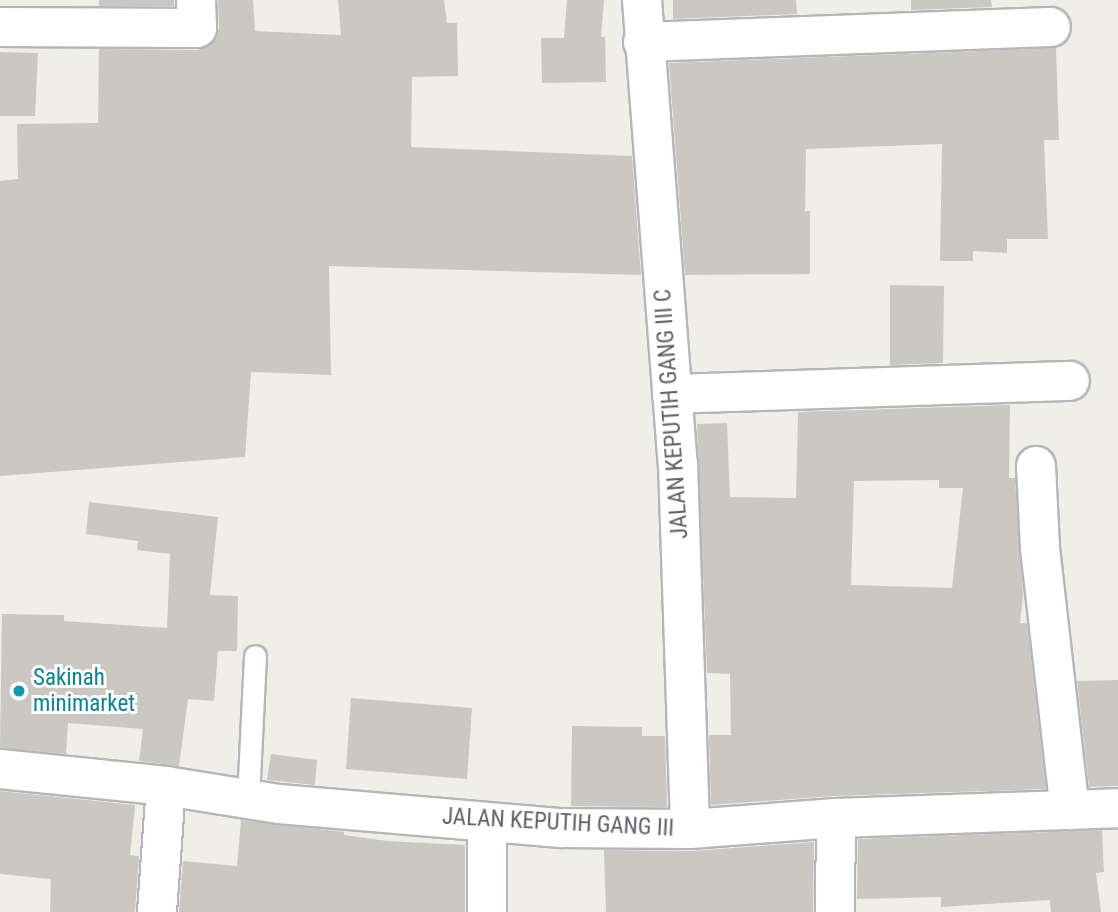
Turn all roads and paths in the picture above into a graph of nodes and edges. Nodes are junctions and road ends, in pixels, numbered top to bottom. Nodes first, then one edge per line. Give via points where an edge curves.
1 (196, 0) edge
2 (642, 0) edge
3 (0, 27) edge
4 (1051, 27) dead end
5 (643, 42) junction
6 (1070, 381) dead end
7 (672, 394) junction
8 (1036, 466) dead end
9 (255, 656) dead end
10 (0, 769) edge
11 (166, 786) junction
12 (248, 799) junction
13 (1118, 808) edge
14 (1070, 810) junction
15 (836, 818) junction
16 (487, 823) junction
17 (690, 829) junction
18 (157, 912) edge
19 (487, 912) edge
20 (835, 912) edge

1 - 3 street via 197,28
2 - 5 street, JALAN KEPUTIH GANG III C
4 - 5 street
5 - 7 street, JALAN KEPUTIH GANG III C
6 - 7 street
7 - 17 street, JALAN KEPUTIH GANG III C
8 - 14 street via 1040,548
9 - 12 lane
10 - 11 street, JALAN KEPUTIH GANG III
11 - 12 street, JALAN KEPUTIH GANG III
11 - 18 street
12 - 16 street, JALAN KEPUTIH GANG III
13 - 14 street, JALAN KEPUTIH GANG III
14 - 15 street, JALAN KEPUTIH GANG III
15 - 17 street, JALAN KEPUTIH GANG III
15 - 20 street
16 - 17 street, JALAN KEPUTIH GANG III
16 - 19 street

